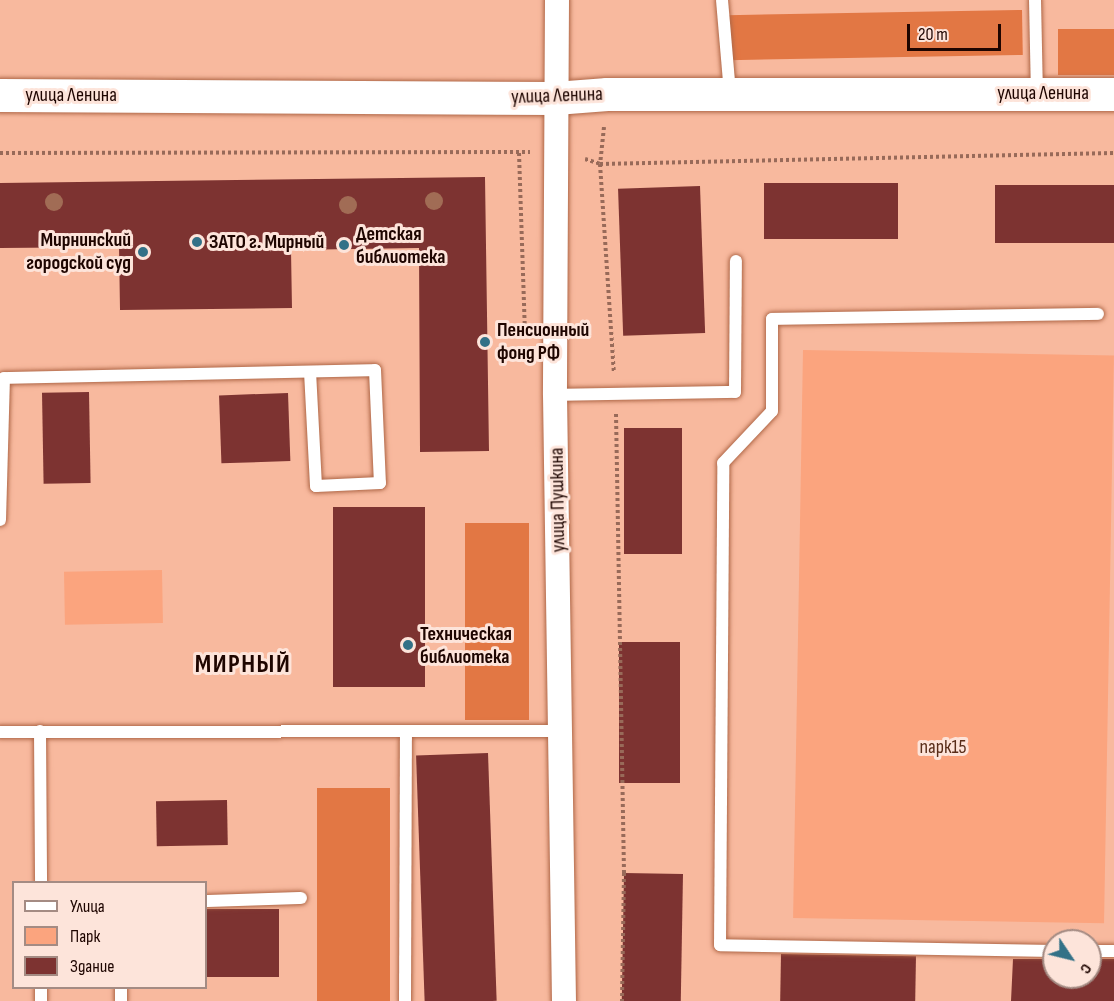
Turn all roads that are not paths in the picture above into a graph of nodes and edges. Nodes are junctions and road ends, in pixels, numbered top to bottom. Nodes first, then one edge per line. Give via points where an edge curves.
1 (557, 0) edge
2 (722, 0) edge
3 (1035, 0) edge
4 (1037, 93) junction
5 (1114, 93) edge
6 (0, 95) edge
7 (730, 95) junction
8 (555, 98) junction
9 (736, 261) dead end
10 (1098, 314) dead end
11 (310, 372) junction
12 (555, 395) junction
13 (0, 520) edge
14 (40, 731) junction
15 (562, 731) junction
16 (0, 732) edge
17 (406, 732) junction
18 (41, 881) edge
19 (301, 898) dead end
20 (207, 901) edge
21 (1042, 951) edge
22 (405, 1001) edge
23 (564, 1001) edge

1 - 8 street, улица Пушкина
2 - 7 lane
3 - 4 lane
4 - 5 street, улица Ленина
4 - 7 street, улица Ленина
6 - 8 street, улица Ленина
7 - 8 street, улица Ленина via 607,94
8 - 12 street, улица Пушкина
9 - 12 lane via 735,392
10 - 21 lane via 772,319 772,411 723,463 720,945
11 - 11 lane via 316,486 380,483 375,370
11 - 13 lane via 4,378
12 - 15 street, улица Пушкина
14 - 16 lane
14 - 17 lane
14 - 18 lane
15 - 17 lane
15 - 23 street, улица Пушкина
17 - 22 lane
19 - 20 lane

